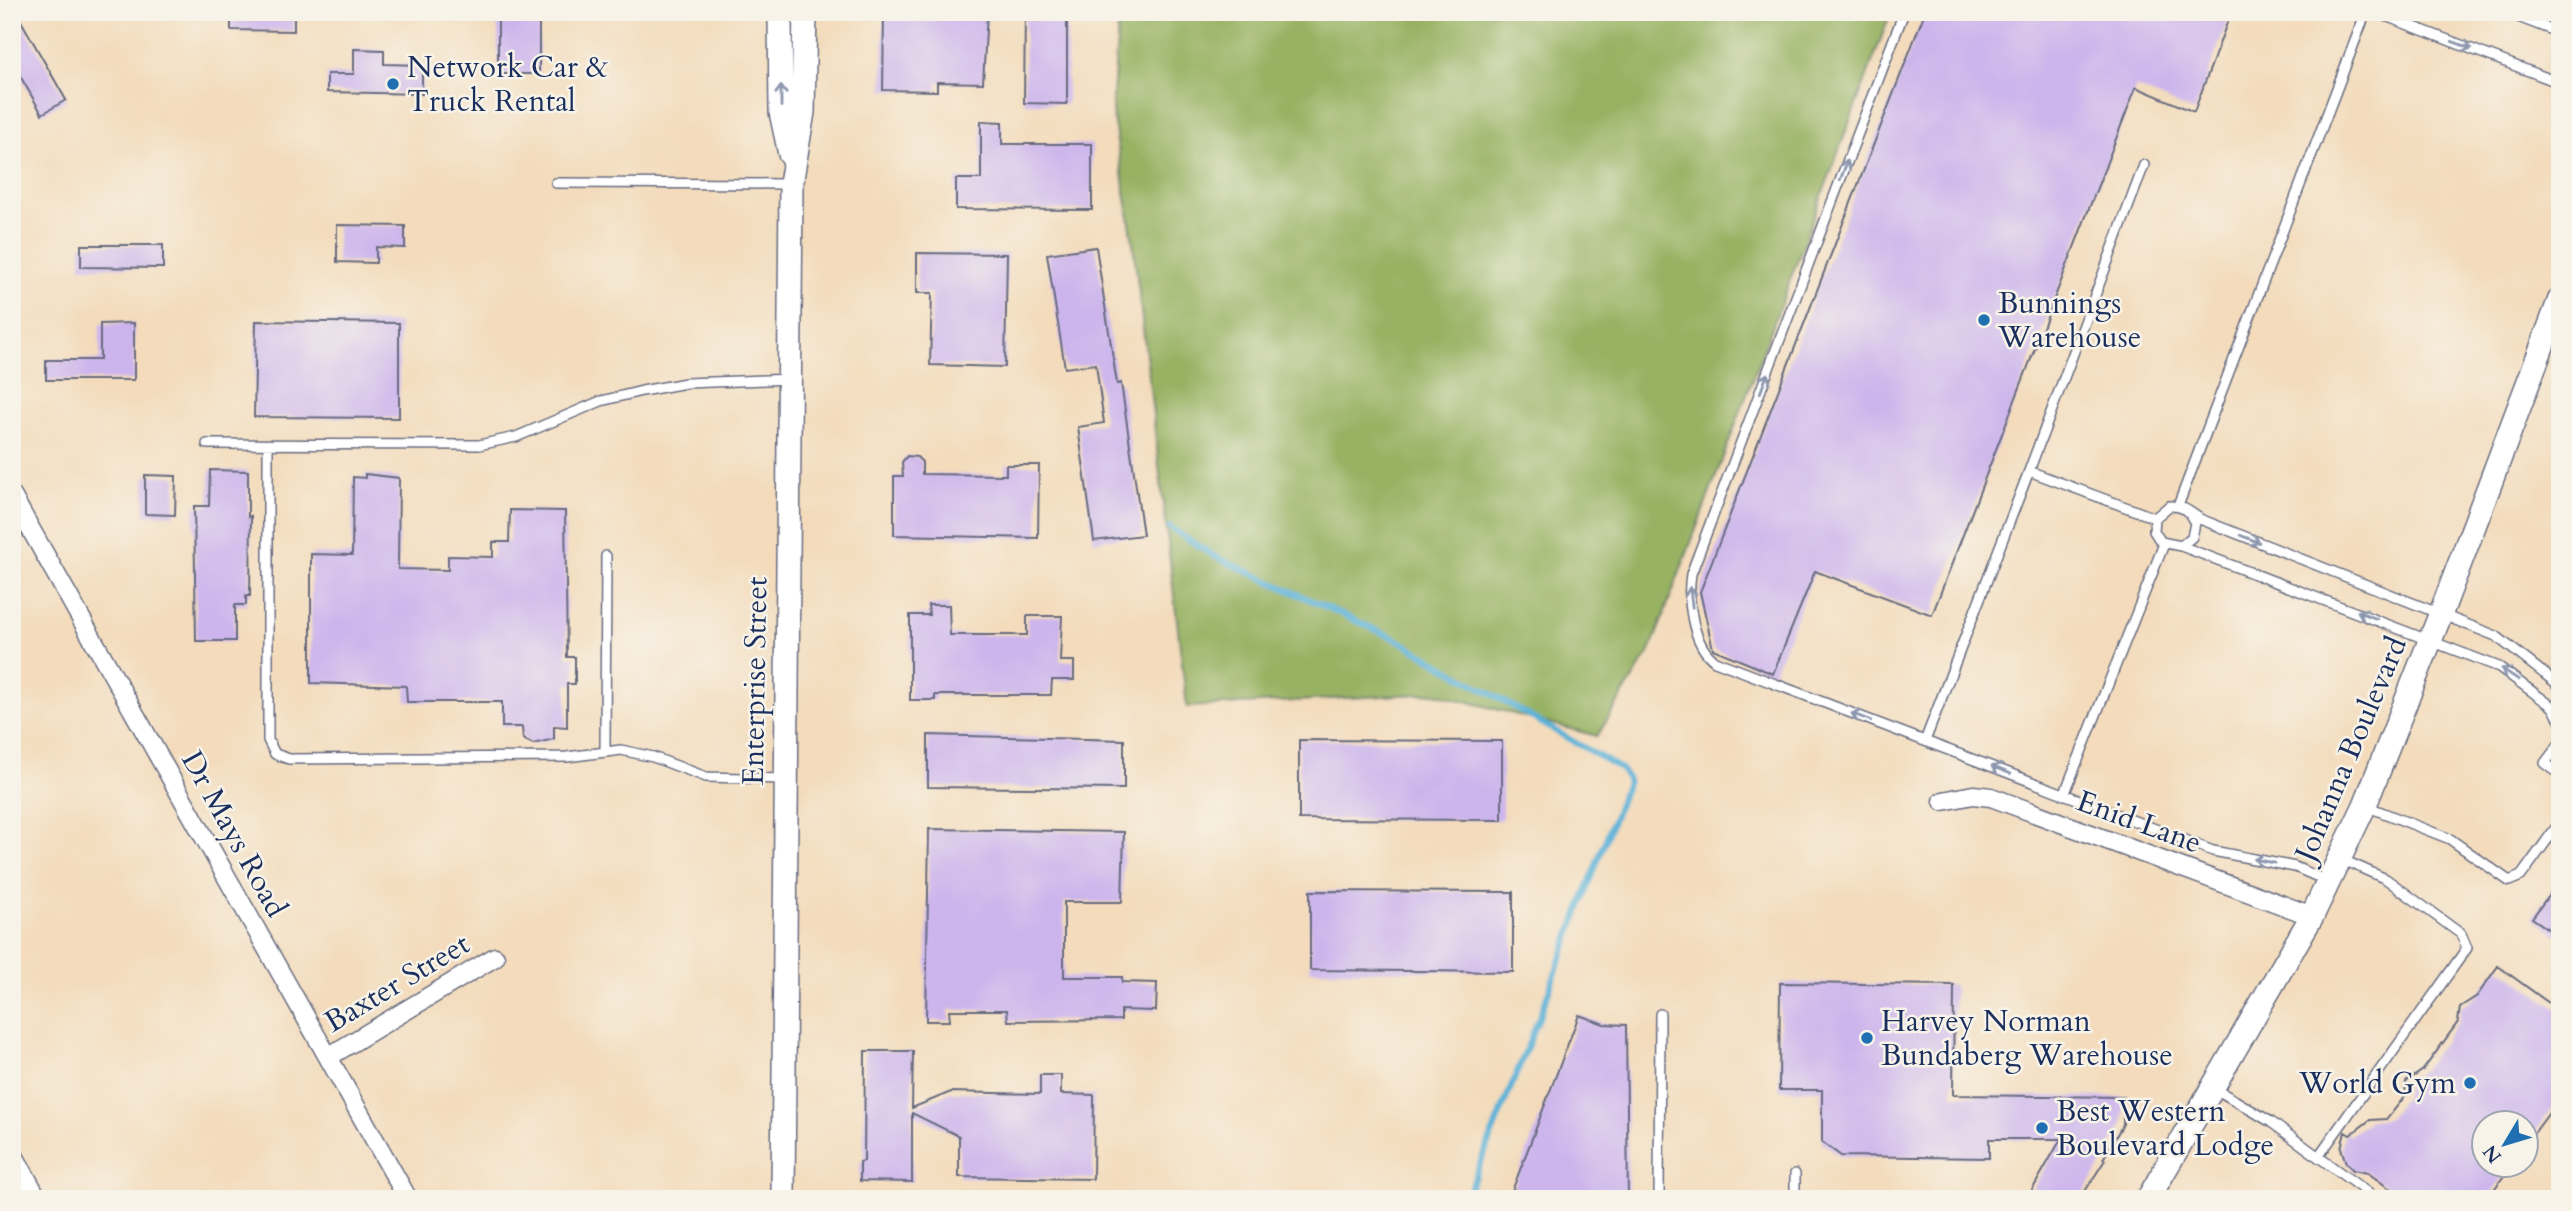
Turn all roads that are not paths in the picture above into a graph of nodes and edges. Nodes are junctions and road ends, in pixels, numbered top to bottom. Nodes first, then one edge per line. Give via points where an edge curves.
1 (780, 12) edge
2 (805, 12) edge
3 (1905, 12) edge
4 (2365, 12) edge
5 (2375, 12) edge
6 (2505, 12) edge
7 (2560, 33) edge
8 (2560, 83) edge
9 (2144, 165) dead end
10 (792, 174) junction
11 (556, 183) dead end
12 (2560, 299) edge
13 (790, 379) junction
14 (206, 444) dead end
15 (268, 444) junction
16 (2029, 471) junction
17 (12, 496) edge
18 (2178, 506) junction
19 (2188, 511) junction
20 (2155, 518) junction
21 (2164, 544) junction
22 (2181, 546) junction
23 (606, 556) dead end
24 (2441, 613) junction
25 (2431, 640) junction
26 (2560, 686) edge
27 (2560, 720) edge
28 (1925, 741) junction
29 (2560, 743) edge
30 (605, 750) junction
31 (2560, 774) edge
32 (786, 779) junction
33 (2064, 795) junction
34 (1943, 801) dead end
35 (2365, 806) junction
36 (2560, 822) edge
37 (2340, 858) junction
38 (2329, 882) junction
39 (2312, 916) junction
40 (495, 957) dead end
41 (1660, 1014) dead end
42 (328, 1057) junction
43 (2212, 1087) junction
44 (12, 1153) edge
45 (2318, 1157) junction
46 (1795, 1174) dead end
47 (2155, 1196) edge
48 (38, 1199) edge
49 (408, 1199) edge
50 (783, 1199) edge
51 (1659, 1199) edge
52 (1795, 1199) edge
53 (2376, 1199) edge

10 -> 1 street, Enterprise Street via 781,112
2 - 10 street, Enterprise Street via 803,112
28 -> 3 lane via 1715,661 1699,641 1689,586
4 - 18 lane
5 -> 8 lane
6 - 7 lane
9 - 16 lane
10 - 11 lane
10 - 13 street, Enterprise Street
12 - 24 street, Johanna Boulevard
13 - 15 lane via 686,383 642,391 601,401 516,437 479,445
13 - 32 street, Enterprise Street
14 - 15 lane
15 - 30 lane via 268,729 275,754 289,759 553,757
16 - 20 lane
16 - 28 lane
17 - 42 street, Dr Mays Road
18 - 19 lane
18 - 20 lane via 2163,509
19 - 22 lane via 2194,530
19 -> 24 lane
20 - 21 lane via 2154,531
21 - 22 lane
21 - 33 lane
25 -> 22 lane
23 - 30 lane
24 - 25 street, Johanna Boulevard
24 - 26 lane via 2506,642
27 -> 25 lane via 2553,707 2511,674
25 - 35 street, Johanna Boulevard
33 -> 28 lane
29 - 31 lane via 2545,763
30 - 32 lane via 637,752 706,777
32 - 50 street, Enterprise Street
38 -> 33 lane via 2295,867 2213,851
34 - 39 street, Enid Lane via 1973,794 1991,797
35 - 36 lane via 2450,839 2510,881 2521,876
35 - 37 street, Johanna Boulevard
37 - 38 street, Johanna Boulevard
37 - 45 lane via 2386,879 2461,934 2467,948
38 - 39 street, Johanna Boulevard
39 - 43 street, Johanna Boulevard
40 - 42 street, Baxter Street
41 - 51 lane
42 - 49 street, Dr Mays Road
43 - 45 lane
43 - 47 street, Johanna Boulevard
44 - 48 street
45 - 53 lane
46 - 52 lane

